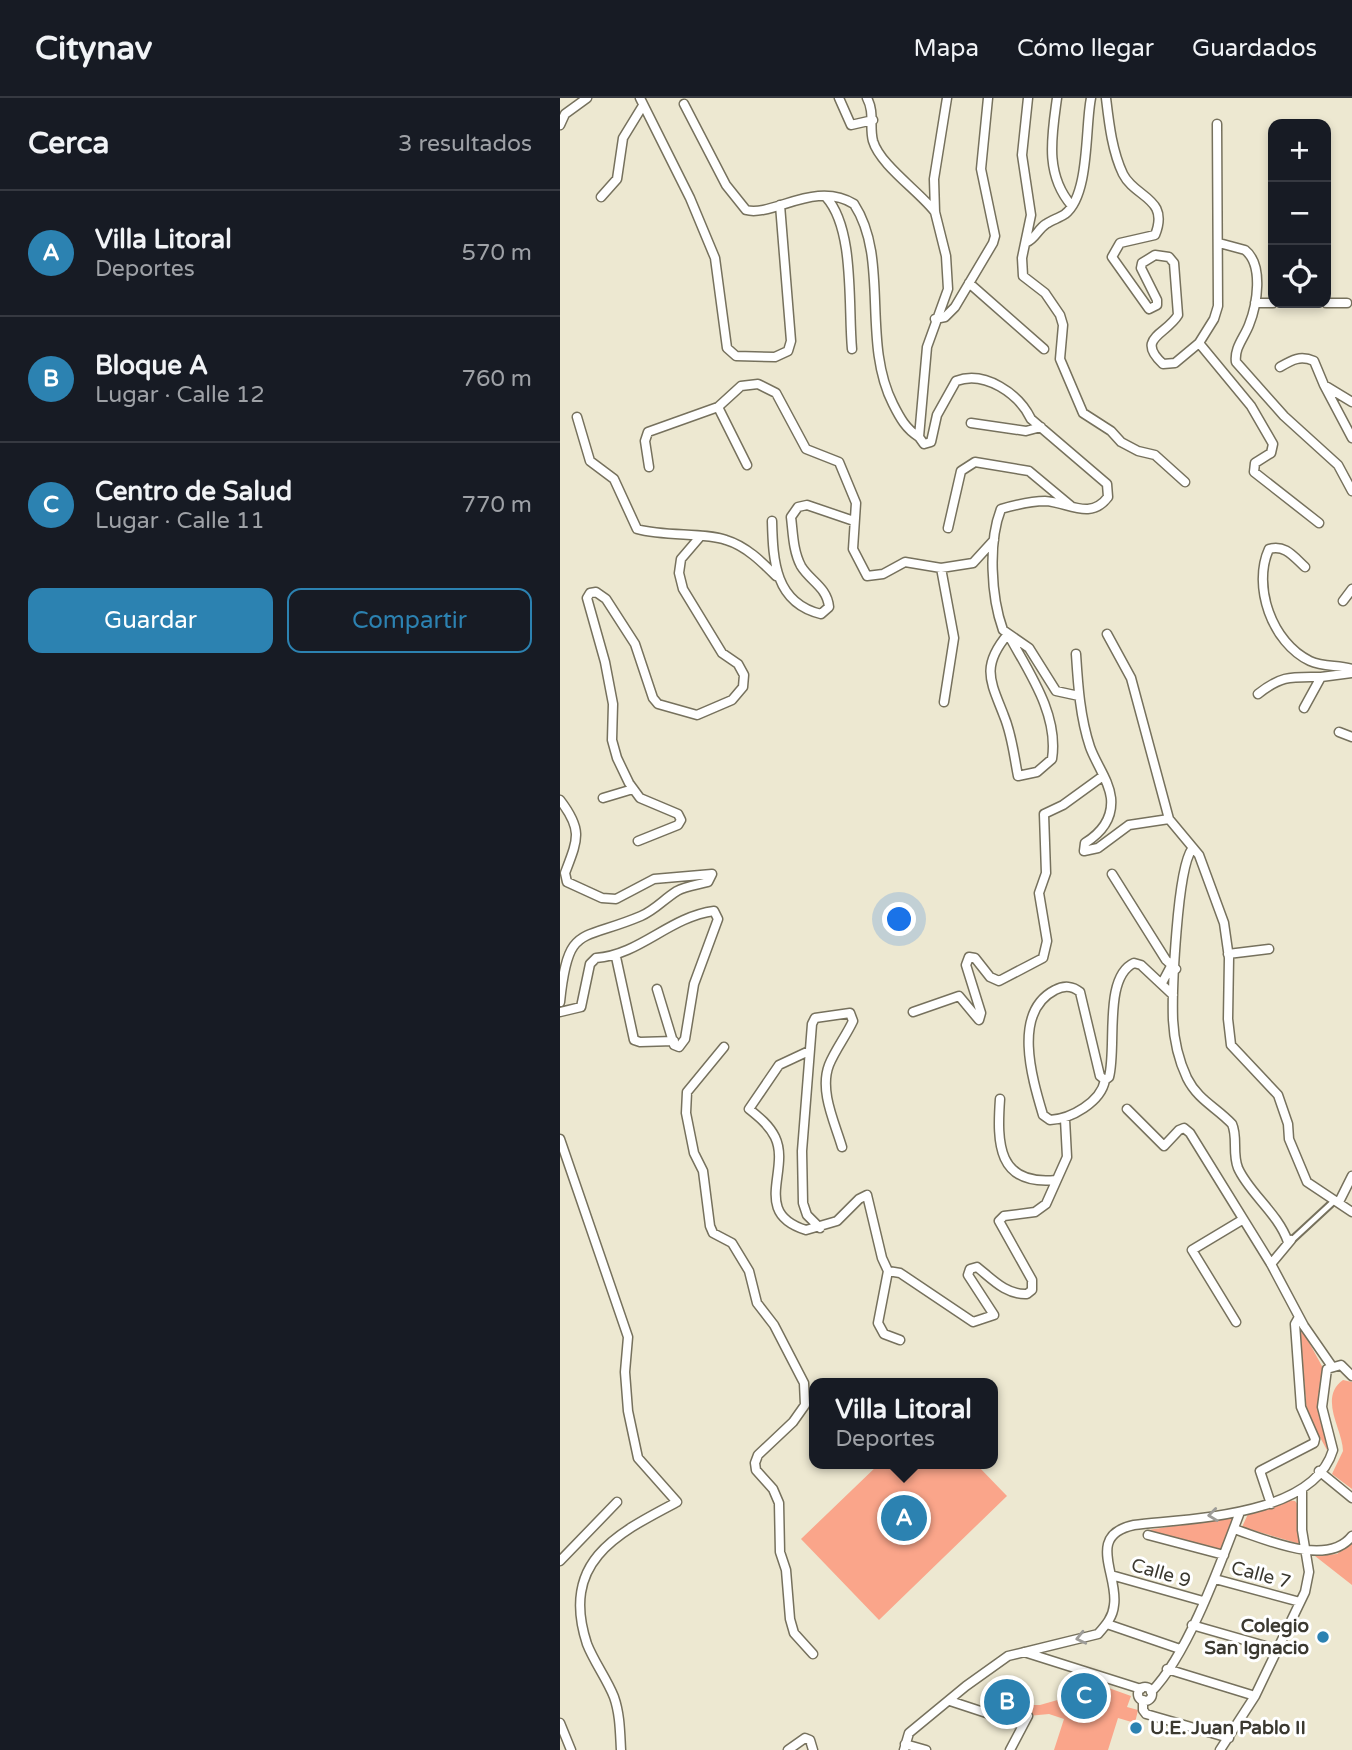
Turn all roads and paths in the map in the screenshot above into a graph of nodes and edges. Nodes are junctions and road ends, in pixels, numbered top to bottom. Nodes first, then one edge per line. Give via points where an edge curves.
1 (587, 98) edge
2 (839, 98) edge
3 (867, 98) edge
4 (947, 98) edge
5 (988, 98) edge
6 (1028, 98) edge
7 (1057, 98) edge
8 (1091, 98) edge
9 (1106, 98) edge
10 (641, 102) edge
11 (684, 104) dead end
12 (873, 120) junction
13 (1217, 124) dead end
14 (560, 125) edge
15 (601, 197) dead end
16 (826, 197) junction
17 (780, 205) junction
18 (1072, 206) junction
19 (935, 212) junction
20 (1027, 242) junction
21 (1219, 243) junction
22 (969, 283) junction
23 (1255, 303) junction
24 (1268, 303) edge
25 (1331, 303) edge
26 (1347, 303) dead end
27 (935, 319) junction
28 (1199, 342) junction
29 (852, 349) dead end
30 (1044, 349) dead end
31 (1236, 362) junction
32 (1280, 367) dead end
33 (1221, 372) junction
34 (1324, 385) junction
35 (1352, 402) edge
36 (718, 407) junction
37 (577, 417) dead end
38 (971, 423) dead end
39 (1041, 427) junction
40 (919, 437) junction
41 (1352, 438) edge
42 (747, 465) dead end
43 (649, 467) dead end
44 (1185, 482) dead end
45 (1352, 491) edge
46 (1076, 510) junction
47 (854, 521) junction
48 (772, 522) dead end
49 (1319, 523) dead end
50 (948, 528) dead end
51 (996, 537) junction
52 (699, 538) junction
53 (1305, 567) dead end
54 (941, 568) junction
55 (776, 576) junction
56 (1352, 589) edge
57 (1343, 601) dead end
58 (1008, 634) junction
59 (1107, 634) dead end
60 (1076, 654) dead end
61 (1352, 671) edge
62 (1321, 677) junction
63 (1258, 694) dead end
64 (1079, 696) junction
65 (944, 702) dead end
66 (1304, 708) dead end
67 (1339, 732) dead end
68 (1352, 737) edge
69 (1103, 776) junction
70 (633, 789) junction
71 (603, 798) dead end
72 (560, 800) edge
73 (1169, 819) junction
74 (638, 841) dead end
75 (1192, 849) junction
76 (1112, 874) dead end
77 (1269, 949) dead end
78 (1228, 954) junction
79 (616, 957) junction
80 (1174, 967) junction
81 (1162, 983) junction
82 (657, 989) dead end
83 (1173, 995) junction
84 (560, 1003) edge
85 (560, 1012) edge
86 (914, 1012) dead end
87 (674, 1041) junction
88 (724, 1048) dead end
89 (809, 1051) junction
90 (1105, 1080) junction
91 (1000, 1099) dead end
92 (1127, 1109) dead end
93 (1065, 1119) junction
94 (560, 1139) edge
95 (842, 1147) dead end
96 (1352, 1176) edge
97 (1056, 1180) junction
98 (1336, 1202) junction
99 (1352, 1212) edge
100 (1242, 1220) junction
101 (820, 1227) junction
102 (1291, 1240) junction
103 (1271, 1264) junction
104 (888, 1270) junction
105 (1299, 1317) junction
106 (1236, 1322) dead end
107 (900, 1340) dead end
108 (1331, 1366) junction
109 (1352, 1376) edge
110 (1319, 1471) junction
111 (1302, 1490) junction
112 (1352, 1497) edge
113 (617, 1502) dead end
114 (1271, 1504) junction
115 (1240, 1512) junction
116 (1234, 1529) junction
117 (1148, 1535) dead end
118 (1352, 1536) edge
119 (1305, 1548) junction
120 (1224, 1555) junction
121 (560, 1561) edge
122 (1111, 1575) junction
123 (1215, 1579) junction
124 (1203, 1601) junction
125 (1300, 1602) junction
126 (1107, 1624) junction
127 (1192, 1625) junction
128 (1045, 1645) junction
129 (1180, 1649) junction
130 (1276, 1649) junction
131 (1024, 1652) junction
132 (813, 1654) dead end
133 (1043, 1659) junction
134 (1167, 1670) junction
135 (1141, 1689) junction
136 (1151, 1692) junction
137 (1255, 1696) junction
138 (1143, 1700) junction
139 (950, 1701) junction
140 (1028, 1716) dead end
141 (560, 1723) edge
142 (1023, 1725) junction
143 (1229, 1738) junction
144 (905, 1747) edge
145 (1012, 1749) edge
146 (571, 1750) edge
147 (621, 1750) edge
148 (788, 1750) edge
149 (813, 1750) edge
150 (926, 1750) edge
151 (1220, 1750) edge

1 - 14 street via 565,114
2 - 12 street via 851,124
3 - 12 street
4 - 19 street via 935,164
5 - 22 street via 981,169 995,236
6 - 20 street via 1022,155 1031,215
7 - 18 street via 1050,145 1062,192
8 - 18 street via 1087,158
9 - 28 street via 1121,171 1134,190 1153,202 1158,221 1155,235 1120,243 1112,257 1149,309 1157,300 1142,263 1154,255 1169,257 1174,263 1178,315 1154,337 1154,356 1163,364 1175,362
10 - 15 street via 623,138 617,179
10 - 17 street via 715,258 727,348 736,356 775,357 788,351 791,341
11 - 17 street via 721,177 741,205 752,211
12 - 19 street via 873,142 883,157
13 - 21 street
16 - 17 street via 799,198
16 - 29 street via 835,207 844,246
16 - 40 street via 854,204 864,224 872,271 874,339 883,382 903,423
18 - 20 street
19 - 27 street via 948,289
20 - 44 street via 1021,271 1060,315 1060,359 1083,413 1121,442 1162,459
21 - 23 street via 1251,254
21 - 28 street via 1218,306
22 - 27 street via 948,314
22 - 30 street
23 - 24 street
23 - 31 street
25 - 26 street
27 - 40 street via 924,369
28 - 33 street
31 - 33 street
31 - 45 street via 1284,416 1338,465
32 - 34 street via 1296,358 1314,360
33 - 49 street via 1251,406 1272,444 1271,453 1255,463 1254,472
34 - 35 street
34 - 41 street
36 - 42 street
36 - 43 street via 648,432
36 - 47 street via 741,386 766,386 776,393 806,449 839,462 856,503
37 - 52 street via 590,461 614,479 637,529
38 - 39 street via 1026,430
39 - 40 street via 1010,392 965,377 956,380 937,415 931,442 924,444
39 - 46 street via 1107,484 1108,497 1103,503
46 - 50 street via 1029,471 975,462 961,471
46 - 51 street via 1046,501 1001,509
47 - 54 street via 853,550 867,576 883,574 905,562
47 - 55 street via 807,505 798,507 791,517 799,560 828,600 829,607 821,614 808,611
48 - 55 street
51 - 54 street via 973,563
51 - 58 street via 991,567 1001,625
52 - 55 street via 725,539
52 - 70 street via 681,559 682,589 722,653 738,664 744,675 743,687 732,700 697,715 658,704 635,644 606,599 596,592 587,598 606,662 613,704 612,740
53 - 61 street via 1285,549 1269,549 1261,576 1272,620 1299,655
54 - 65 street via 954,638
56 - 57 street
58 - 58 street via 997,647 990,673 1018,776 1037,772 1052,759 1054,747 1043,698
58 - 64 street via 1028,648 1056,691
59 - 73 street via 1131,678
60 - 64 street
61 - 62 street
62 - 63 street via 1286,677
62 - 66 street
64 - 69 street via 1090,746
67 - 68 street
69 - 73 street via 1111,798 1108,819 1085,843 1084,851 1098,848 1129,825
69 - 86 street via 1044,814 1046,873 1039,893 1047,941 1043,958 999,981 969,957 966,965 981,1013 979,1020 959,996
70 - 71 street
70 - 74 street via 640,798 678,814 681,820
72 - 84 street via 577,829 565,873 568,881 602,898 616,899 654,879 712,874 708,882 676,892 640,916 582,937 564,964
73 - 75 street
75 - 78 street via 1199,855 1220,910
75 - 80 street via 1185,863
76 - 80 street
77 - 78 street
78 - 98 street via 1231,1045 1278,1095 1302,1174
79 - 85 street via 596,958 590,964 581,1007
79 - 87 street via 634,1040
79 - 87 street via 691,915 717,914 690,1000 684,1045 679,1047
80 - 81 street
80 - 83 street
81 - 83 street
81 - 90 street via 1137,964 1120,975 1114,998 1111,1072
82 - 87 street
83 - 102 street via 1175,1037 1187,1078 1200,1099 1232,1124 1239,1171
88 - 132 street via 691,1084 685,1113 703,1171 713,1233 732,1243 749,1271 757,1303 775,1325 804,1383 804,1405 754,1463 779,1503 779,1552 786,1570 790,1619 794,1633
89 - 95 street via 815,1018 850,1013 853,1021 826,1081
89 - 101 street via 803,1203 807,1215
89 - 101 street via 779,1065 749,1109 764,1122 778,1145 775,1188 785,1220 806,1230
90 - 93 street via 1100,1095
90 - 93 street via 1100,1076 1080,992 1062,987 1042,998 1033,1015 1029,1058 1043,1115 1050,1120
91 - 97 street via 999,1142 1007,1165 1025,1177
92 - 100 street via 1164,1146 1179,1130 1187,1130
93 - 97 street via 1067,1157
94 - 147 street via 628,1337 628,1411 638,1458 677,1502 597,1551 585,1564 579,1583 580,1628 614,1696
96 - 98 street
97 - 104 street via 1040,1209 999,1221 1032,1280 1029,1293 998,1286 977,1267 969,1271 992,1308 992,1318 968,1320 931,1292
98 - 99 street
98 - 102 street
100 - 103 street
100 - 106 street via 1192,1250
101 - 104 street via 837,1221 867,1195
102 - 103 street
103 - 105 street
104 - 107 street via 878,1323 884,1334
105 - 108 street
105 - 114 street via 1295,1324 1301,1407 1315,1439 1260,1471
108 - 109 street via 1341,1365
108 - 110 street via 1322,1407 1333,1450
110 - 111 street
110 - 112 street
111 - 114 street
111 - 119 street
113 - 121 street
114 - 115 street
115 - 116 street
115 -> 122 street via 1118,1530 1106,1553
116 - 119 street
116 - 120 street
117 - 120 street
118 - 119 street via 1336,1550
119 - 125 street via 1310,1572
120 - 123 street
122 - 124 street, Calle 9
122 - 126 street via 1114,1605
123 - 124 street
123 - 125 street, Calle 7
124 - 127 street
125 - 130 street
126 -> 128 street via 1087,1638
126 - 129 street
127 - 129 street
127 - 130 street
128 - 131 street
128 - 133 street
129 - 134 street
130 - 137 street
131 - 133 street
131 - 139 street via 1008,1656
133 - 135 street
134 - 136 street
134 - 137 street
135 - 136 street
135 - 138 street
136 - 138 street via 1150,1699
137 - 143 street
138 - 143 street via 1146,1714
139 - 142 street
139 - 144 street via 909,1734
140 - 142 street
141 - 146 street
142 - 145 street
143 - 151 street
144 - 150 street
148 - 149 street via 805,1738

